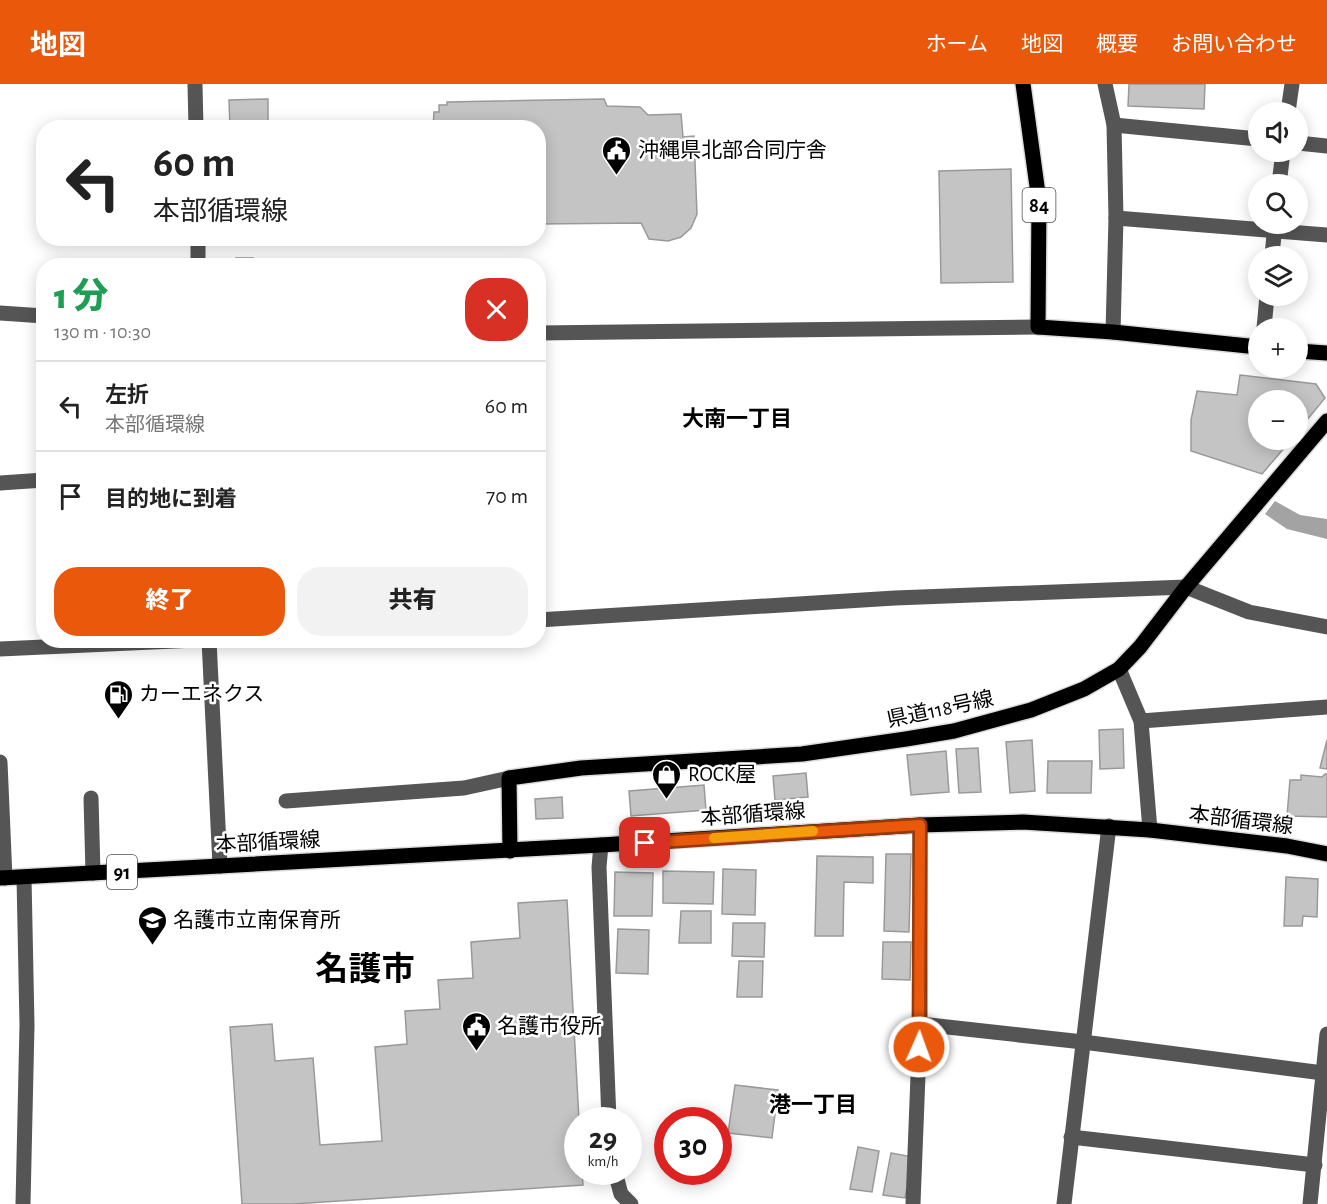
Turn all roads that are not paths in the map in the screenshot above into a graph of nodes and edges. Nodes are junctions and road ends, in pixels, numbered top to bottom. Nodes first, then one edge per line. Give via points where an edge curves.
1 (195, 84) edge
2 (1023, 84) edge
3 (1105, 84) edge
4 (1292, 84) edge
5 (1289, 102) edge
6 (196, 120) edge
7 (1113, 125) junction
8 (1248, 138) edge
9 (1308, 144) edge
10 (1327, 146) edge
11 (1116, 218) junction
12 (1248, 225) edge
13 (1308, 232) edge
14 (1327, 235) edge
15 (0, 313) edge
16 (36, 315) edge
17 (1038, 327) junction
18 (1113, 332) junction
19 (546, 333) edge
20 (1248, 346) edge
21 (1308, 352) edge
22 (1327, 353) edge
23 (1327, 421) edge
24 (36, 481) edge
25 (0, 483) edge
26 (1186, 587) junction
27 (546, 620) edge
28 (1327, 627) edge
29 (36, 647) edge
30 (209, 648) edge
31 (0, 649) edge
32 (1119, 669) junction
33 (1327, 707) edge
34 (1141, 721) junction
35 (0, 762) edge
36 (509, 778) junction
37 (91, 798) dead end
38 (286, 801) dead end
39 (1, 823) edge
40 (920, 825) junction
41 (1109, 826) junction
42 (1150, 830) junction
43 (601, 845) junction
44 (510, 850) junction
45 (1327, 854) edge
46 (220, 866) junction
47 (93, 873) junction
48 (24, 877) junction
49 (3, 878) edge
50 (920, 1024) junction
51 (1327, 1034) edge
52 (1083, 1042) junction
53 (1323, 1073) junction
54 (609, 1107) edge
55 (1071, 1137) junction
56 (1315, 1165) junction
57 (619, 1185) edge
58 (23, 1204) edge
59 (631, 1204) edge
60 (913, 1204) edge
61 (1064, 1204) edge
62 (1310, 1204) edge

1 - 6 street
2 - 17 main road, 84 via 1039,201
3 - 7 street
4 - 5 street
7 - 8 street
7 - 11 street
9 - 10 street
11 - 12 street
11 - 18 street
13 - 14 street
15 - 16 street
17 - 18 main road
17 - 19 street
18 - 20 main road
21 - 22 main road
23 - 26 main road, 県道118号線
24 - 25 street
26 - 27 street via 895,598
26 - 28 street via 1250,612
26 - 32 main road, 県道118号線
29 - 31 street
30 - 46 street
32 - 34 street
32 - 36 main road, 県道118号線 via 1084,689 1031,710 954,731 802,754 581,768
33 - 34 street
34 - 42 street
35 - 39 street
36 - 38 street via 464,788
36 - 44 main road
37 - 47 street
39 - 49 street
40 - 41 main road, 本部循環線 / 91 via 1023,822
40 - 43 main road, 本部循環線 / 91
40 - 50 street
41 - 42 main road, 本部循環線 / 91
41 - 52 street
42 - 45 main road, 本部循環線 / 91
43 - 44 main road, 本部循環線 / 91
43 - 54 street
44 - 46 main road, 本部循環線 / 91
46 - 47 main road, 本部循環線 / 91
47 - 48 main road, 本部循環線 / 91
48 - 49 main road, 本部循環線 / 91
48 - 58 street via 27,1025
50 - 52 street
50 - 60 street
51 - 53 street
52 - 53 street
52 - 55 street
53 - 56 street
55 - 56 street
55 - 61 street
56 - 62 street
57 - 59 street

